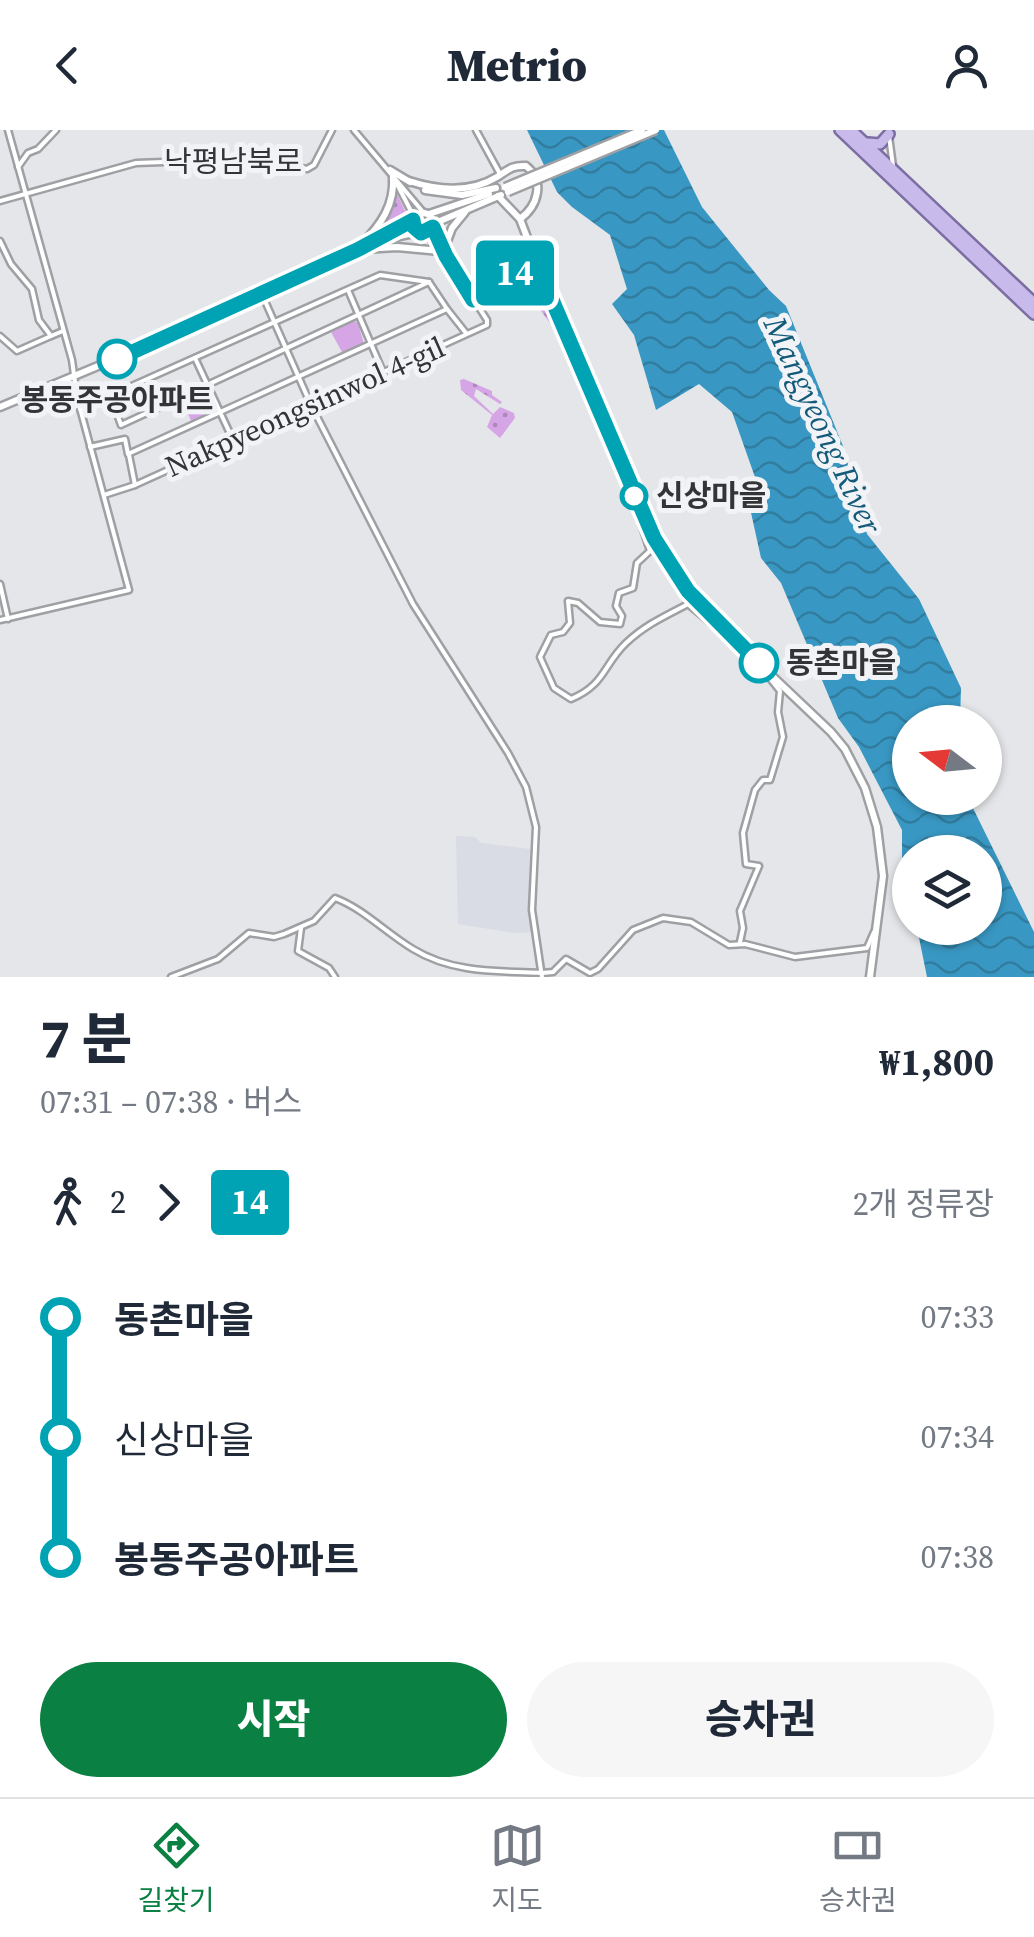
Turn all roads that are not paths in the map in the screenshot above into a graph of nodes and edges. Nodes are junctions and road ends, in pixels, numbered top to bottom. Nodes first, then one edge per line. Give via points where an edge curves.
1 (8, 130) edge
2 (56, 130) edge
3 (332, 130) edge
4 (354, 130) edge
5 (476, 130) edge
6 (642, 130) edge
7 (656, 130) edge
8 (840, 130) edge
9 (850, 130) edge
10 (890, 132) edge
11 (863, 141) junction
12 (875, 159) junction
13 (18, 167) junction
14 (391, 173) junction
15 (499, 175) junction
16 (900, 178) junction
17 (408, 181) junction
18 (470, 186) junction
19 (500, 190) junction
20 (25, 194) junction
21 (0, 201) edge
22 (471, 206) junction
23 (426, 213) junction
24 (414, 219) junction
25 (520, 219) junction
26 (433, 225) junction
27 (421, 232) junction
28 (375, 241) junction
29 (0, 242) edge
30 (357, 250) junction
31 (443, 252) junction
32 (535, 260) junction
33 (429, 282) junction
34 (348, 290) junction
35 (261, 292) junction
36 (473, 300) junction
37 (1034, 303) edge
38 (448, 310) junction
39 (1034, 314) edge
40 (359, 316) junction
41 (275, 323) junction
42 (62, 331) junction
43 (466, 334) junction
44 (0, 336) edge
45 (51, 336) junction
46 (371, 344) junction
47 (287, 350) junction
48 (196, 358) junction
49 (383, 372) junction
50 (299, 376) junction
51 (75, 378) junction
52 (208, 385) junction
53 (112, 397) junction
54 (312, 405) junction
55 (0, 408) edge
56 (80, 409) junction
57 (220, 412) junction
58 (121, 425) junction
59 (125, 439) junction
60 (233, 440) junction
61 (90, 447) junction
62 (128, 454) junction
63 (135, 485) junction
64 (104, 496) junction
65 (634, 497) junction
66 (0, 584) edge
67 (8, 618) junction
68 (0, 620) edge
69 (732, 639) junction
70 (759, 663) junction
71 (880, 918) junction
72 (301, 927) junction
73 (740, 944) junction
74 (542, 975) edge
75 (172, 977) edge
76 (335, 977) edge
77 (870, 977) edge

1 - 13 street
2 - 13 street
3 - 20 street, 낙평남북로 via 307,168 246,158 136,162
4 - 14 street
5 - 15 street
6 - 19 street, bridge
7 - 19 street, bridge
8 - 12 main road
9 - 11 main road
10 - 11 main road via 880,144
10 - 12 street
10 - 16 street via 890,160
11 - 12 main road
12 - 16 main road
12 - 39 main road
13 - 20 street
14 - 17 street
14 - 23 street
14 - 24 street
14 - 30 street via 386,216
15 - 18 street
15 - 19 street
15 - 25 street via 520,165 536,176 534,202
16 - 37 main road
17 - 18 street via 442,190
17 - 19 street via 451,196
18 - 19 street
19 - 22 street
19 - 23 street
19 - 25 street
20 - 21 street, 낙평남북로
20 - 42 street
22 - 26 street
22 - 31 street
23 - 24 street
23 - 26 street
24 - 27 street
24 - 28 street
25 - 32 street
26 - 27 street
26 - 31 street
27 - 28 street
27 - 31 street
28 - 30 street
29 - 45 street via 32,290
30 - 31 street
30 - 35 street
31 - 36 street
32 - 36 street
32 - 65 street
33 - 34 street via 380,275
33 - 38 street
33 - 40 street
34 - 40 street
34 - 41 street
35 - 41 street
35 - 51 street
36 - 43 street, Nakpyeongsinwol 4-gil via 488,323
38 - 43 street
38 - 46 street
40 - 46 street
40 - 47 street
41 - 47 street
41 - 48 street
42 - 45 street
42 - 51 street
43 - 49 street, Nakpyeongsinwol 4-gil
44 - 45 street via 17,350
46 - 49 street
46 - 50 street
47 - 50 street
47 - 52 street
48 - 52 street
48 - 53 street
49 - 54 street, Nakpyeongsinwol 4-gil
50 - 54 street
50 - 57 street
51 - 55 street
51 - 56 street
52 - 57 street
52 - 58 street
53 - 56 street
53 - 58 street
54 - 60 street, Nakpyeongsinwol 4-gil
54 - 74 street via 413,604 526,787 536,817 532,910
56 - 61 street
57 - 60 street
57 - 62 street
58 - 59 street
59 - 61 street
59 - 62 street
60 - 63 street, Nakpyeongsinwol 4-gil
61 - 64 street
62 - 63 street
63 - 64 street, Nakpyeongsinwol 4-gil
64 - 67 street via 129,590
65 - 69 street via 675,572
65 - 69 street via 650,551 637,563 633,588 619,592 620,624 600,622 568,601 570,623 551,636 540,657 554,688 571,699 587,692 630,639 688,604
66 - 67 street
67 - 68 street
69 - 70 street
70 - 71 street via 832,732 865,788 883,862
70 - 73 street via 780,691 783,737 770,780 755,790 743,833 746,864 760,866 740,911
71 - 73 street via 867,948 795,957
71 - 77 street
72 - 74 street via 335,898 446,965
72 - 75 street via 274,937 249,933 218,960
72 - 76 street via 298,951
73 - 74 street via 725,943 691,922 663,918 632,930 594,972 566,959

